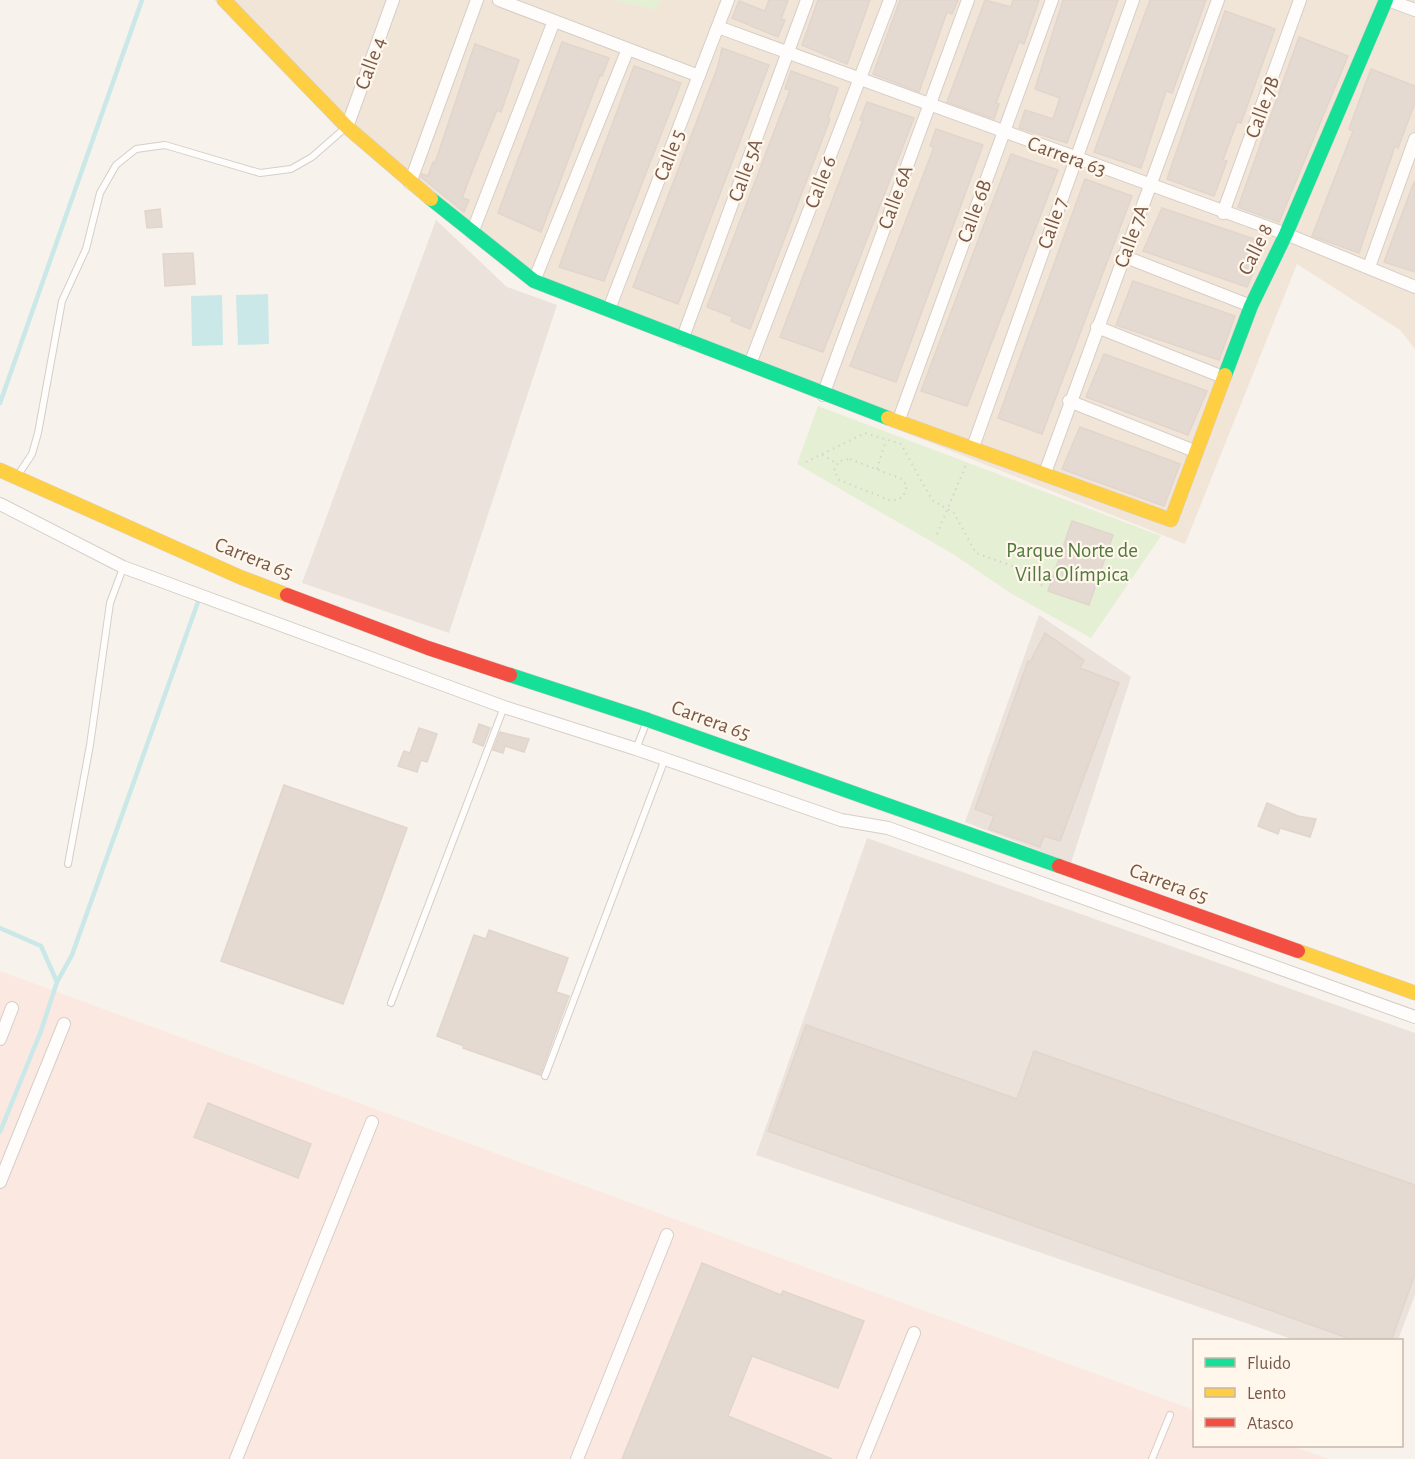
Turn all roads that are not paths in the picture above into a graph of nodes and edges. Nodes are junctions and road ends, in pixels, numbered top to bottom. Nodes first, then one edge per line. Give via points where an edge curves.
1 (224, 0) edge
2 (393, 0) edge
3 (477, 0) edge
4 (499, 0) edge
5 (728, 0) edge
6 (807, 0) edge
7 (890, 0) edge
8 (968, 0) edge
9 (1052, 0) edge
10 (1133, 0) edge
11 (1218, 0) edge
12 (1300, 0) edge
13 (1387, 0) edge
14 (1415, 10) edge
15 (554, 21) junction
16 (718, 27) junction
17 (628, 49) junction
18 (788, 53) junction
19 (699, 76) junction
20 (859, 79) junction
21 (929, 105) junction
22 (347, 127) junction
23 (1002, 132) junction
24 (1415, 139) edge
25 (1075, 159) junction
26 (410, 183) junction
27 (1149, 186) junction
28 (1223, 213) junction
29 (472, 233) junction
30 (1286, 234) junction
31 (1123, 256) junction
32 (1369, 267) junction
33 (534, 281) junction
34 (1415, 287) edge
35 (1251, 306) junction
36 (609, 309) junction
37 (1097, 327) junction
38 (682, 340) junction
39 (750, 364) junction
40 (1223, 377) junction
41 (823, 395) junction
42 (1069, 401) junction
43 (898, 422) junction
44 (974, 447) junction
45 (1197, 452) junction
46 (0, 470) edge
47 (1045, 473) junction
48 (16, 478) junction
49 (0, 504) edge
50 (123, 567) junction
51 (504, 707) junction
52 (648, 720) junction
53 (636, 749) junction
54 (665, 759) junction
55 (68, 864) dead end
56 (1415, 993) edge
57 (391, 1004) dead end
58 (12, 1008) dead end
59 (1415, 1017) edge
60 (64, 1024) dead end
61 (0, 1039) edge
62 (545, 1076) dead end
63 (372, 1122) dead end
64 (0, 1182) edge
65 (667, 1235) dead end
66 (914, 1333) dead end
67 (1170, 1415) dead end
68 (236, 1459) edge
69 (577, 1459) edge
70 (863, 1459) edge
71 (1152, 1459) edge

1 - 22 street
2 - 22 street, Calle 4
3 - 26 street
4 - 15 street
5 - 16 street, Calle 5
6 - 18 street, Calle 5A
7 - 20 street, Calle 6
8 - 21 street, Calle 6A
9 - 23 street, Calle 6B
10 - 25 street, Calle 7
11 - 27 street, Calle 7A
12 - 28 street, Calle 7B
13 - 14 street
13 - 30 street, Calle 8
15 - 17 street
15 - 29 street
16 - 18 street, Carrera 63
16 - 19 street, Calle 5
17 - 19 street
17 - 33 street
18 - 20 street, Carrera 63
18 - 38 street, Calle 5A
19 - 36 street, Calle 5
20 - 21 street, Carrera 63
20 - 39 street, Calle 6
21 - 23 street, Carrera 63
21 - 41 street, Calle 6A
22 - 26 street
22 - 48 lane via 291,169 260,173 165,145 136,149 116,165 100,193 87,249 62,301 38,433 32,454
23 - 25 street, Carrera 63
23 - 43 street, Calle 6B
24 - 32 street
25 - 27 street, Carrera 63
25 - 44 street, Calle 7
26 - 29 street
27 - 28 street, Carrera 63
27 - 31 street, Calle 7A
28 - 30 street, Carrera 63
29 - 33 street
30 - 32 street, Carrera 63
30 - 35 street, Calle 8
31 - 35 street
31 - 37 street, Calle 7A
32 - 34 street, Carrera 63
33 - 36 street
35 - 40 street, Calle 8
36 - 38 street
37 - 40 street
37 - 42 street, Calle 7A
38 - 39 street
39 - 41 street
40 - 45 street, Calle 8
41 - 43 street
42 - 45 street
42 - 47 street, Calle 7A
43 - 44 street
44 - 47 street
45 - 47 street, Calle 8 via 1171,520
46 - 48 street, Carrera 65
48 - 52 street, Carrera 65 via 240,576 428,648
49 - 50 street, Carrera 65
50 - 51 street, Carrera 65
50 - 55 lane via 111,603
51 - 53 street, Carrera 65
51 - 57 lane
52 - 53 lane
52 - 56 street, Carrera 65
53 - 54 street, Carrera 65
54 - 59 street, Carrera 65 via 841,820 888,828
54 - 62 lane
58 - 61 street
60 - 64 street
63 - 68 street
65 - 69 street
66 - 70 street
67 - 71 lane

